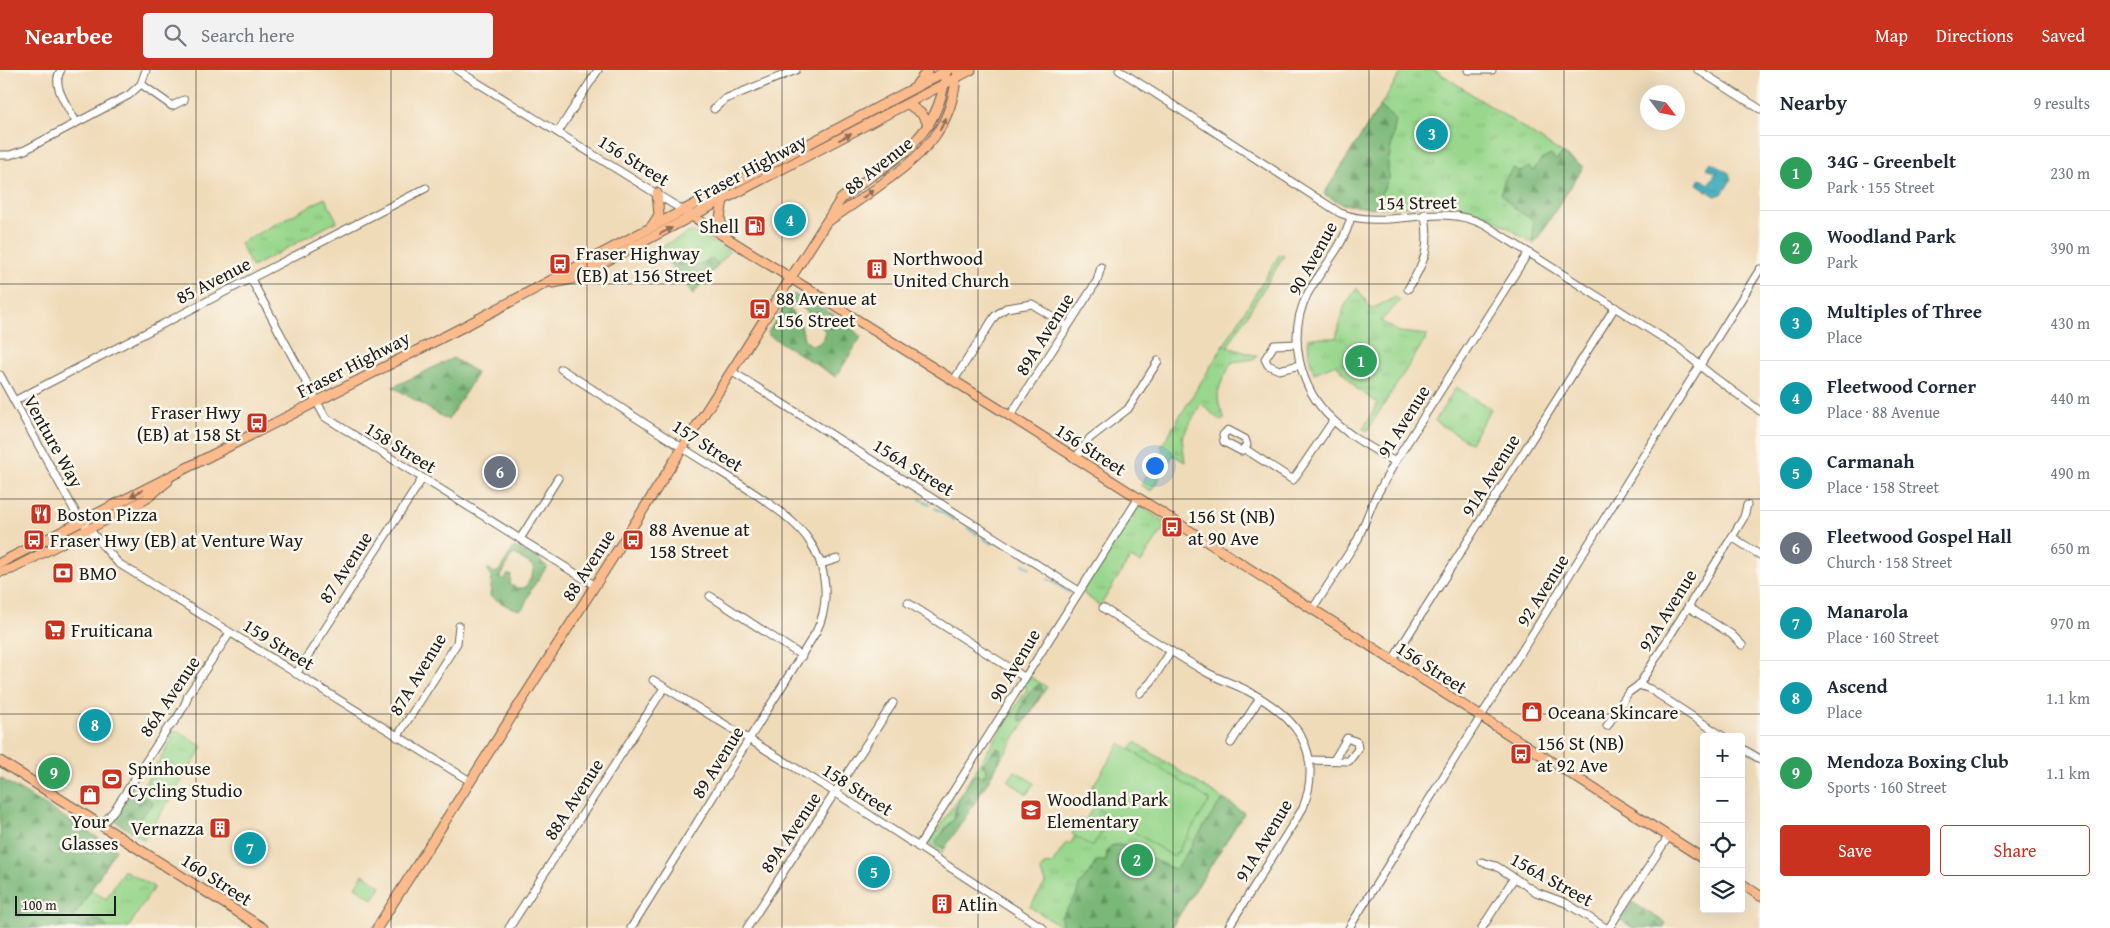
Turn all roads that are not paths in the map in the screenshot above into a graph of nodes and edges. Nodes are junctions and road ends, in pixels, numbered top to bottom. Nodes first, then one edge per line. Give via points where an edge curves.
1 (61, 70) edge
2 (146, 70) edge
3 (457, 70) edge
4 (598, 70) edge
5 (796, 70) edge
6 (928, 70) edge
7 (947, 70) edge
8 (971, 70) edge
9 (1119, 70) edge
10 (1468, 70) edge
11 (1492, 70) edge
12 (1698, 70) edge
13 (1127, 73) edge
14 (957, 74) edge
15 (141, 84) junction
16 (944, 84) junction
17 (914, 88) junction
18 (184, 100) dead end
19 (908, 104) junction
20 (1760, 108) edge
21 (714, 109) dead end
22 (76, 122) junction
23 (929, 125) junction
24 (558, 132) junction
25 (3, 155) edge
26 (426, 188) dead end
27 (657, 192) junction
28 (723, 200) junction
29 (684, 211) junction
30 (1425, 214) junction
31 (693, 217) junction
32 (1351, 217) junction
33 (827, 221) junction
34 (649, 229) junction
35 (724, 236) junction
36 (1528, 253) junction
37 (1102, 267) dead end
38 (1760, 269) edge
39 (790, 276) junction
40 (251, 279) junction
41 (540, 286) junction
42 (1408, 289) dead end
43 (1614, 307) junction
44 (1068, 326) junction
45 (1297, 344) junction
46 (1158, 361) dead end
47 (1300, 365) junction
48 (1701, 366) junction
49 (561, 370) dead end
50 (731, 370) junction
51 (0, 375) edge
52 (954, 380) junction
53 (14, 401) junction
54 (316, 401) junction
55 (1760, 411) edge
56 (1010, 416) junction
57 (1333, 421) junction
58 (682, 447) junction
59 (1245, 449) dead end
60 (1075, 459) junction
61 (1395, 462) junction
62 (180, 471) junction
63 (558, 478) dead end
64 (422, 479) junction
65 (1138, 499) junction
66 (1747, 505) dead end
67 (81, 522) junction
68 (88, 530) junction
69 (1732, 537) junction
70 (520, 539) junction
71 (1760, 555) edge
72 (837, 559) dead end
73 (0, 563) edge
74 (821, 564) junction
75 (0, 572) edge
76 (594, 585) junction
77 (1079, 592) junction
78 (710, 596) dead end
79 (908, 604) dead end
80 (1688, 607) junction
81 (1103, 608) dead end
82 (824, 610) joint
83 (1312, 610) junction
84 (459, 626) dead end
85 (230, 633) junction
86 (1742, 645) dead end
87 (1171, 651) junction
88 (802, 656) junction
89 (1392, 661) junction
90 (296, 674) junction
91 (1024, 677) junction
92 (653, 680) dead end
93 (1640, 685) junction
94 (664, 688) junction
95 (1140, 693) dead end
96 (1260, 698) junction
97 (893, 703) dead end
98 (1481, 718) junction
99 (1607, 726) dead end
100 (1718, 733) edge
101 (397, 738) junction
102 (750, 741) junction
103 (1232, 743) dead end
104 (1745, 750) edge
105 (1760, 759) edge
106 (1309, 760) junction
107 (1334, 760) dead end
108 (0, 761) edge
109 (470, 781) junction
110 (836, 793) junction
111 (102, 825) junction
112 (1668, 837) junction
113 (918, 847) junction
114 (1700, 857) edge
115 (1482, 862) dead end
116 (1514, 878) junction
117 (1745, 886) edge
118 (1760, 896) edge
119 (263, 928) edge
120 (377, 928) edge
121 (509, 928) edge
122 (631, 928) edge
123 (747, 928) edge
124 (1043, 928) edge
125 (1228, 928) edge
126 (1348, 928) edge
127 (1482, 928) edge
128 (1608, 928) edge

1 - 22 street via 57,83
2 - 15 street
3 - 24 street, 156 Street
4 - 24 street
5 - 21 street via 725,99
6 - 17 main road
7 - 16 main road, 88 Avenue
7 - 17 main road, Fraser Highway
8 - 14 main road, Fraser Highway
9 - 13 street, 154 Street
10 - 11 street
12 - 20 street
13 - 32 street, 154 Street via 1327,206
14 - 16 main road, Fraser Highway
33 -> 14 main road, 88 Avenue via 924,151 948,114
15 - 18 street via 171,105
15 - 22 street via 129,95
16 - 19 main road, Fraser Highway
16 - 23 main road, 88 Avenue
17 - 29 main road, Fraser Highway
19 - 23 main road via 924,116
28 -> 19 main road, Fraser Highway
22 - 25 street via 25,150
23 - 33 main road, 88 Avenue via 906,152 841,199
24 - 27 street, 156 Street
26 - 40 street, 85 Avenue
27 - 29 street, 156 Street
27 - 34 main road via 659,215
28 - 31 main road, Fraser Highway
28 - 35 main road via 720,218
29 - 31 main road, 156 Street
29 - 34 main road, Fraser Highway
30 - 32 street, 154 Street via 1372,219
30 - 36 street, 154 Street via 1451,214 1472,219
30 - 42 street via 1426,256
31 - 35 main road, 156 Street
41 -> 31 main road, Fraser Highway via 572,279
32 - 45 street, 90 Avenue via 1344,237 1306,300 1299,321
33 - 39 main road, 88 Avenue
34 - 41 main road, Fraser Highway
35 - 39 main road, 156 Street
36 - 43 street, 154 Street
36 - 61 street, 91 Avenue
37 - 44 street, 89A Avenue
38 - 48 street, 92 Avenue
39 - 50 main road, 88 Avenue
39 - 52 main road, 156 Street
40 - 53 street, 85 Avenue
40 - 54 street, 158 Street
41 - 54 main road, Fraser Highway
43 - 48 street, 154 Street via 1679,348
43 - 89 street, 91A Avenue
44 - 52 street via 1032,304 1001,310
44 - 56 street, 89A Avenue
45 - 47 street, 90 Avenue
45 - 47 street via 1274,345 1265,359 1268,365 1279,370
46 - 60 street via 1128,409 1090,438
47 - 57 street, 90 Avenue via 1315,399
48 - 55 street, 154 Street
48 - 98 street, 92 Avenue
49 - 58 street, 157 Street
50 - 58 main road, 88 Avenue
50 - 77 street, 156A Street
51 - 53 street, Venture Way
52 - 56 main road, 156 Street
53 - 67 street, Venture Way
54 - 62 main road, Fraser Highway
54 - 64 street, 158 Street via 330,421
56 - 60 main road, 156 Street
57 - 59 street via 1293,480
57 - 61 street, 90 Avenue
58 - 74 street, 157 Street via 793,522 808,538
58 - 76 main road, 88 Avenue
60 - 65 main road, 156 Street
61 - 83 street, 91 Avenue via 1358,539
62 -> 67 main road, Fraser Highway
62 - 68 main road, Fraser Highway via 146,500
63 - 70 street
64 - 70 street, 158 Street
64 - 90 street, 87 Avenue
65 - 77 street, 90 Avenue
65 - 83 main road, 156 Street
66 - 69 street, 92A Avenue via 1744,518
67 - 68 street, 159 Street
67 - 73 main road, Fraser Highway
68 - 75 main road, Fraser Highway
68 - 85 street, 159 Street via 118,563
69 - 71 street
69 - 80 street, 92A Avenue
70 - 76 street, 158 Street
72 - 74 street
74 - 82 street, 157 Street
76 - 109 main road, 88 Avenue
77 - 91 street, 90 Avenue
78 - 88 street
79 - 91 street
80 - 86 street via 1731,634
80 - 93 street, 92A Avenue
81 - 87 street
82 - 88 street, 89 Avenue via 820,626
83 - 89 main road, 156 Street
84 - 101 street, 87A Avenue via 457,643
85 - 90 street, 159 Street
85 - 111 street, 86A Avenue
87 - 95 street
87 - 96 street via 1211,675
88 - 102 street, 89 Avenue
89 - 98 main road, 156 Street
90 - 101 street, 159 Street
91 - 113 street, 90 Avenue via 1010,705
92 - 94 street, 158 Street
93 - 99 street, 92A Avenue via 1628,692
93 - 100 street
94 - 102 street, 158 Street
94 - 121 street, 88A Avenue
96 - 103 street
96 - 106 street via 1283,712 1295,726
97 - 110 street, 89A Avenue
98 - 112 main road, 156 Street
98 - 126 street, 92 Avenue
101 - 109 street, 159 Street
102 - 110 street, 158 Street
102 - 122 street, 89 Avenue
104 - 105 street
106 - 107 street
106 - 125 street, 91A Avenue via 1309,785 1304,808
108 - 111 main road, 160 Street
109 - 120 main road, 88 Avenue
110 - 113 street, 158 Street
110 - 123 street, 89A Avenue
111 - 119 main road, 160 Street
112 - 114 main road, 156 Street
112 - 128 street
113 - 124 street, 158 Street
115 - 116 street, 156A Street via 1496,866
116 - 127 street
116 - 128 street, 156A Street
117 - 118 main road

